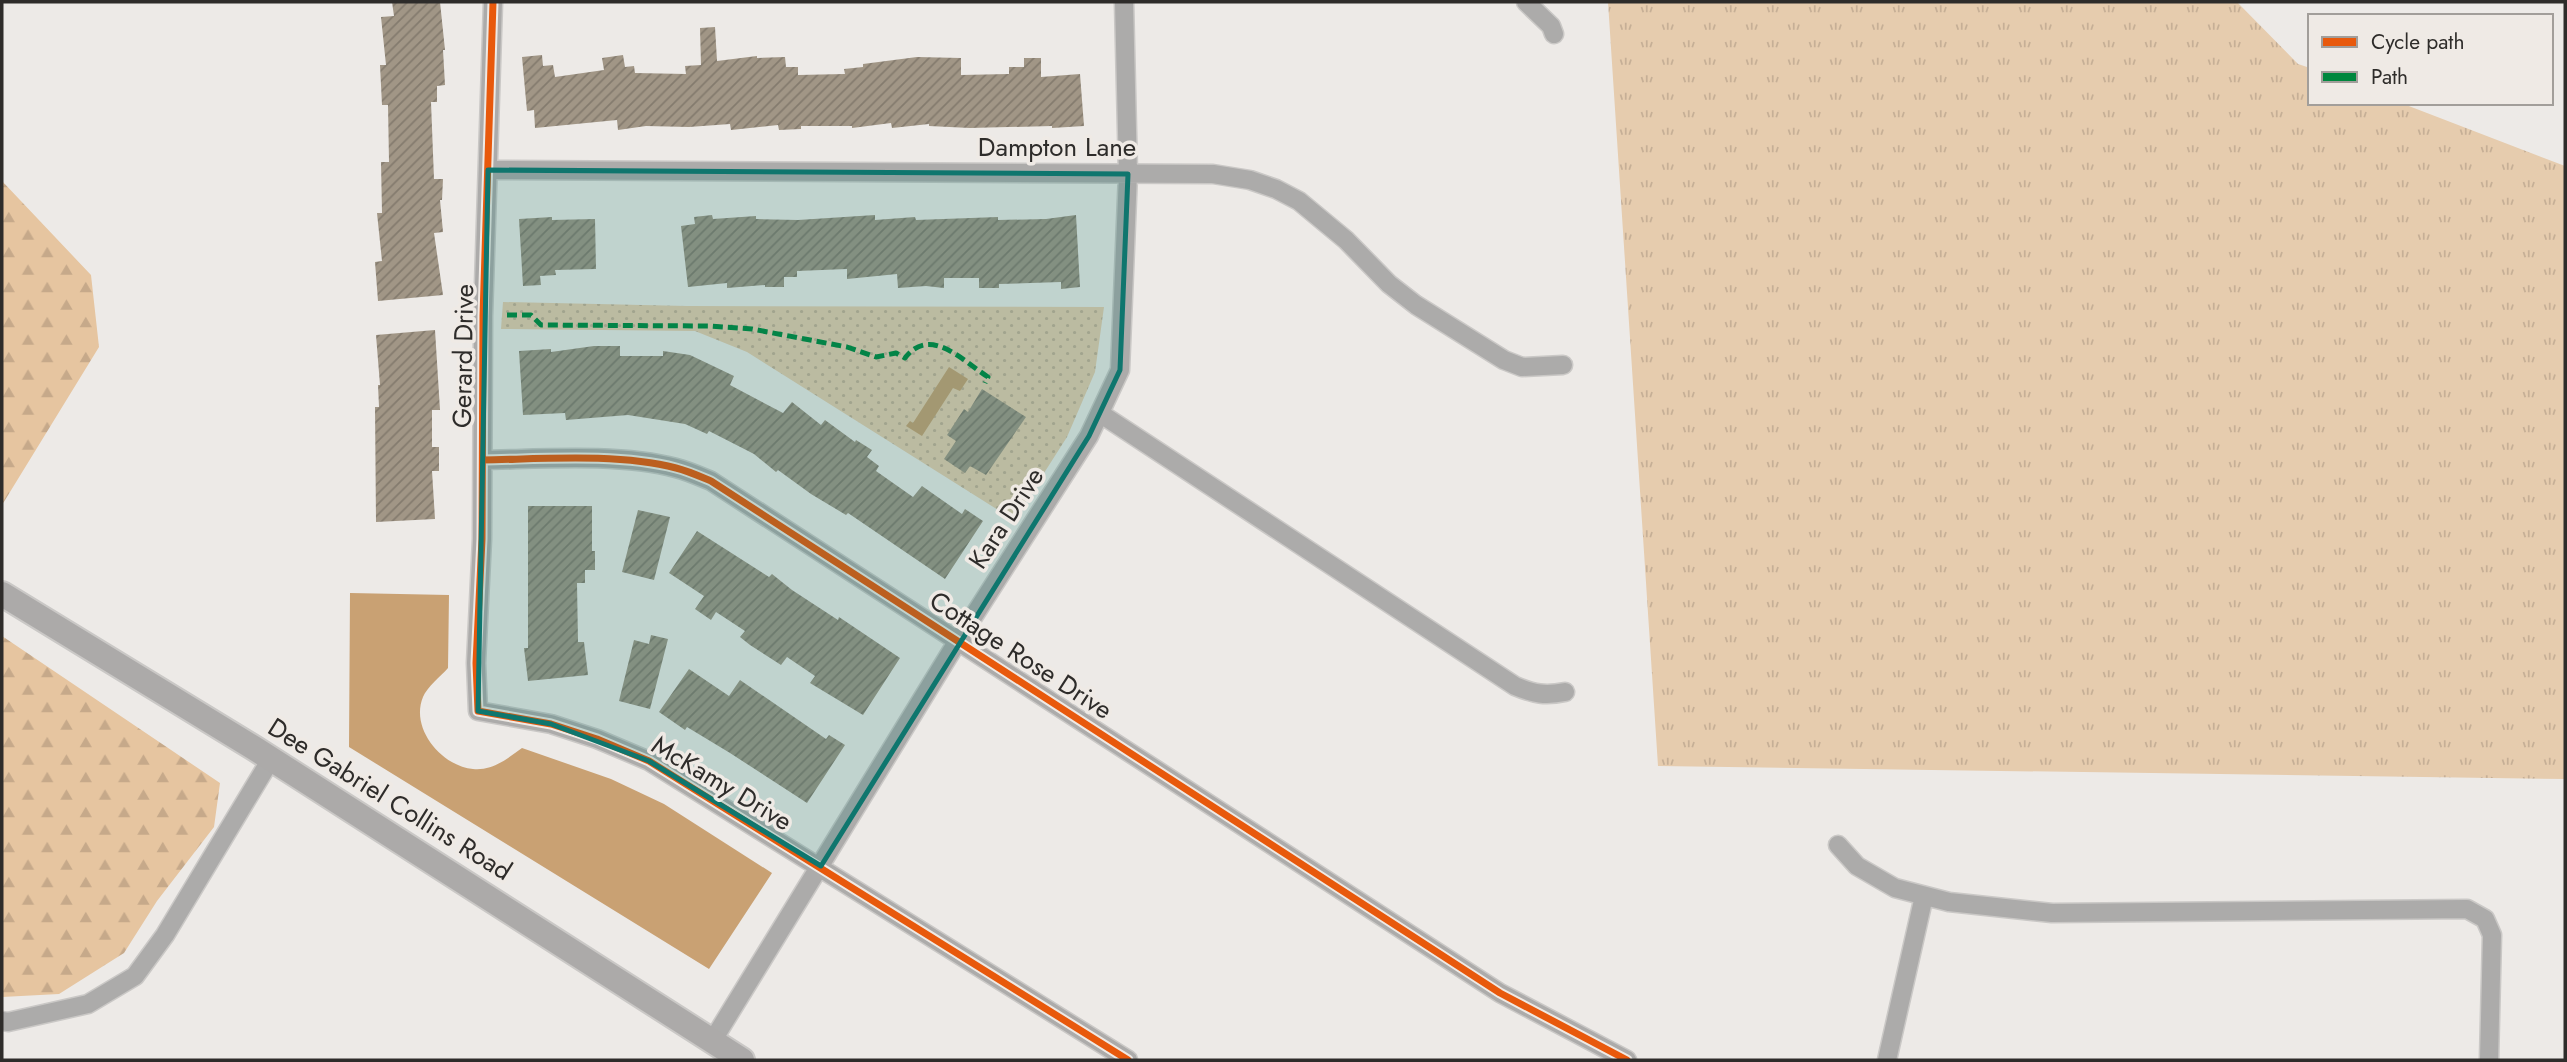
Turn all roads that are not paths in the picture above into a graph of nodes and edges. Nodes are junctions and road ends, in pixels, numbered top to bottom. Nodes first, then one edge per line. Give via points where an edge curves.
1 (493, 2) edge
2 (1125, 2) edge
3 (1526, 2) edge
4 (1554, 34) dead end
5 (488, 170) junction
6 (1128, 174) junction
7 (1563, 365) dead end
8 (1101, 414) junction
9 (483, 460) junction
10 (2, 594) edge
11 (958, 639) junction
12 (1565, 692) dead end
13 (478, 711) joint
14 (271, 759) junction
15 (1838, 845) dead end
16 (821, 866) junction
17 (1924, 896) junction
18 (2, 1021) edge
19 (713, 1040) junction
20 (742, 1060) edge
21 (1128, 1060) edge
22 (1627, 1060) edge
23 (1887, 1060) edge
24 (2489, 1060) edge

1 - 5 street, Gerard Drive
2 - 6 street, Kara Drive
3 - 4 street
5 - 6 street, Dampton Lane
5 - 9 street, Gerard Drive
6 - 7 street, Dampton Lane via 1213,174 1276,189 1322,218 1374,271 1416,305 1504,360 1522,367
6 - 8 street, Kara Drive via 1120,370
8 - 11 street, Kara Drive
8 - 12 street via 1515,686 1545,696
9 - 11 street, Cottage Rose Drive via 597,459 675,467 699,476
9 - 13 street, Gerard Drive
10 - 14 street, Dee Gabriel Collins Road
11 - 16 street, Kara Drive
11 - 22 street, Cottage Rose Drive via 1500,993
13 - 16 street, McKamy Drive via 551,724 649,761
14 - 18 street via 165,935 135,976 88,1004
14 - 19 street, Dee Gabriel Collins Road
15 - 17 street via 1857,866 1895,888
16 - 19 street, Kara Drive
16 - 21 street, McKamy Drive
17 - 23 street
17 - 24 street via 2052,913 2468,909 2485,919 2492,935
19 - 20 street, Dee Gabriel Collins Road

